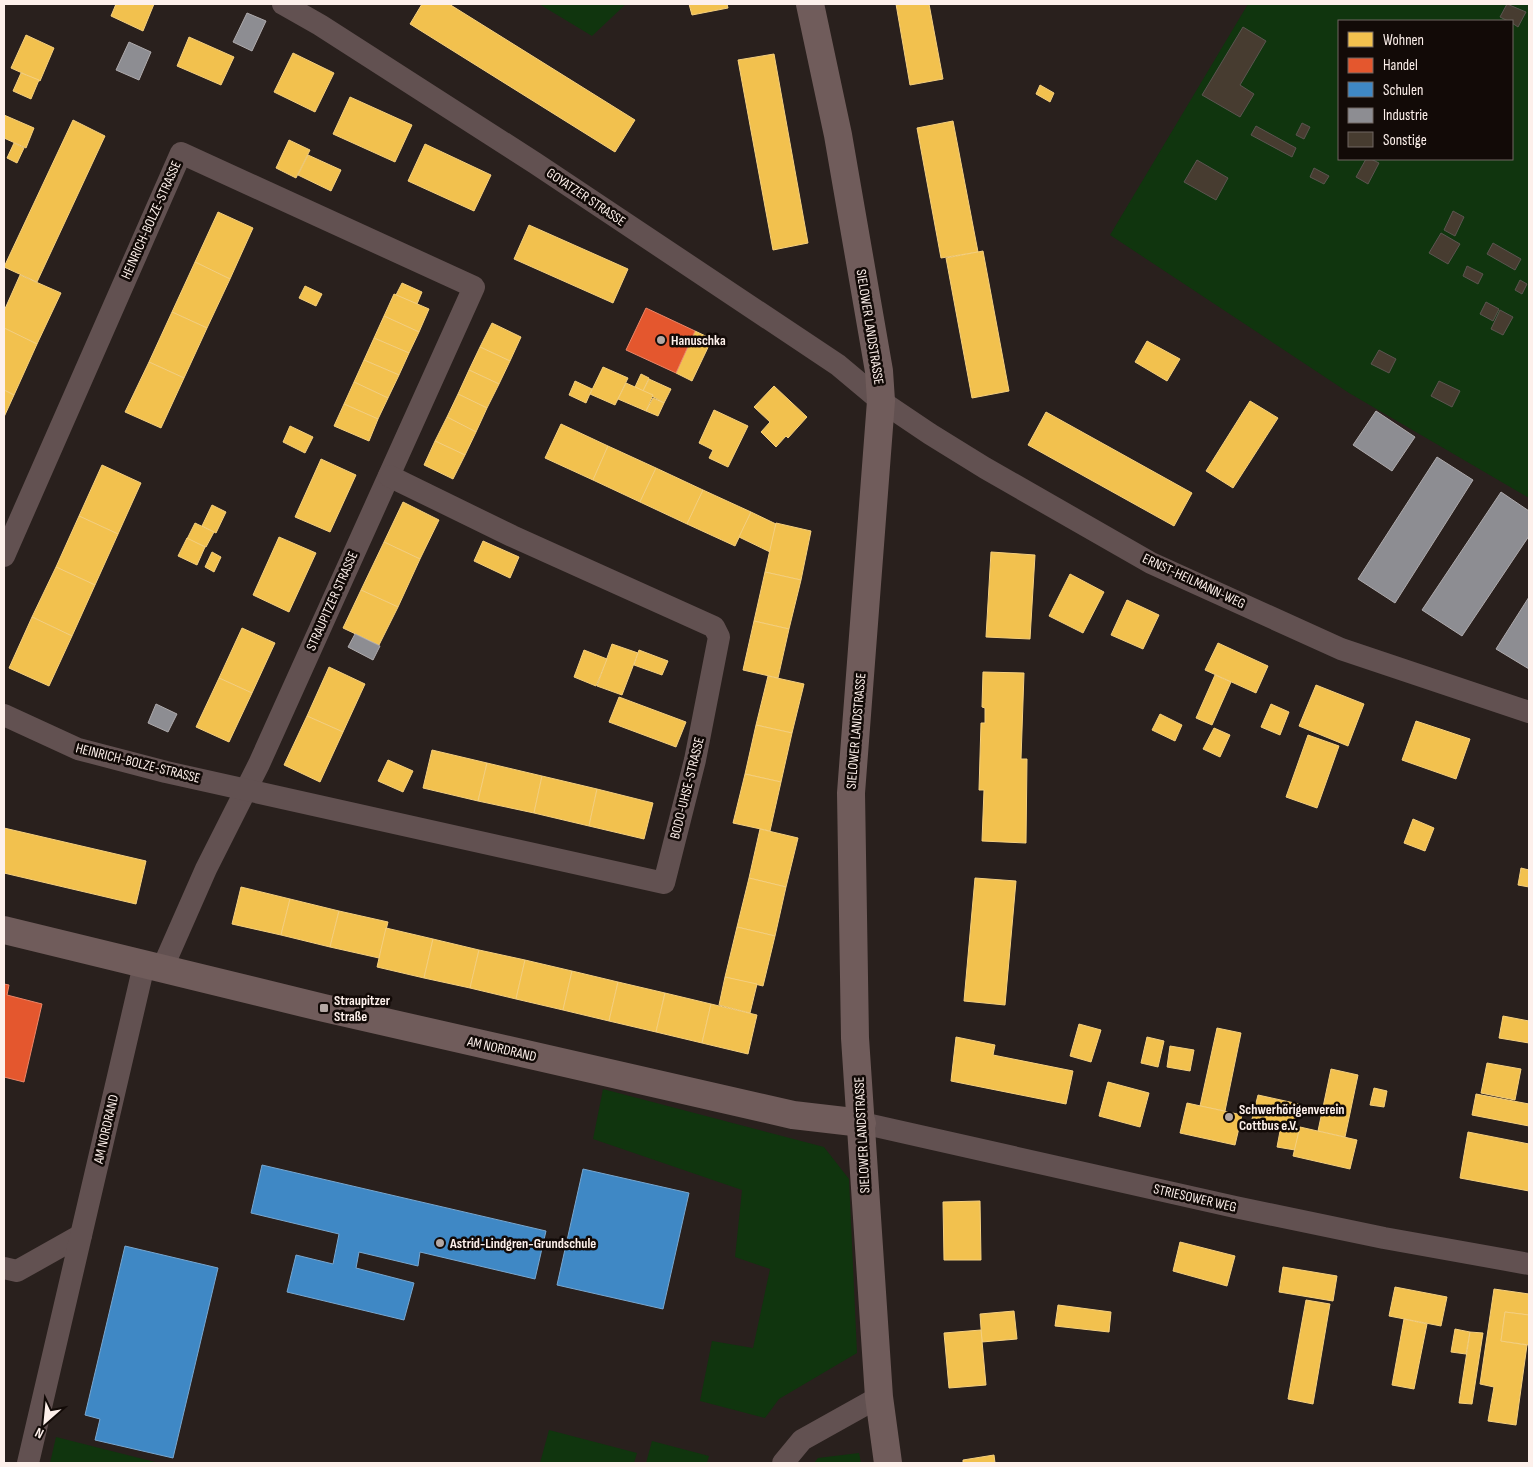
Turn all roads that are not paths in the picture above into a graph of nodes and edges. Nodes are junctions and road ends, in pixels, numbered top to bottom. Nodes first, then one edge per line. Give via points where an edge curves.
1 (283, 4) edge
2 (810, 4) edge
3 (474, 287) joint
4 (881, 401) junction
5 (389, 476) junction
6 (4, 556) edge
7 (1529, 712) edge
8 (4, 715) edge
9 (247, 789) junction
10 (4, 930) edge
11 (153, 967) junction
12 (862, 1123) junction
13 (81, 1235) junction
14 (1529, 1264) edge
15 (4, 1268) edge
16 (879, 1397) junction
17 (28, 1463) edge
18 (783, 1463) edge
19 (888, 1463) edge

1 - 4 street, GOYATZER STRASSE via 534,163 838,365
2 - 4 main road, SIELOWER LANDSTRASSE via 838,135
3 - 5 street, STRAUPITZER STRASSE
3 - 6 street, HEINRICH-BOLZE-STRASSE via 181,152
4 - 7 street, ERNST-HEILMANN-WEG via 985,468 1151,562 1341,649
4 - 12 main road, SIELOWER LANDSTRASSE via 851,793 855,1038
5 - 9 street, STRAUPITZER STRASSE
5 - 9 street, BODO-UHSE-STRASSE via 512,536 714,627 720,637 695,760 664,883
8 - 9 street, HEINRICH-BOLZE-STRASSE via 78,749
9 - 11 street, STRAUPITZER STRASSE
10 - 11 main road, AM NORDRAND
11 - 12 main road, AM NORDRAND via 793,1115
11 - 13 street, AM NORDRAND
12 - 14 street, STRIESOWER WEG via 1226,1205
12 - 16 main road, SIELOWER LANDSTRASSE
13 - 15 street via 17,1271
13 - 17 street, AM NORDRAND
16 - 18 street via 802,1440
16 - 19 main road, SIELOWER LANDSTRASSE

